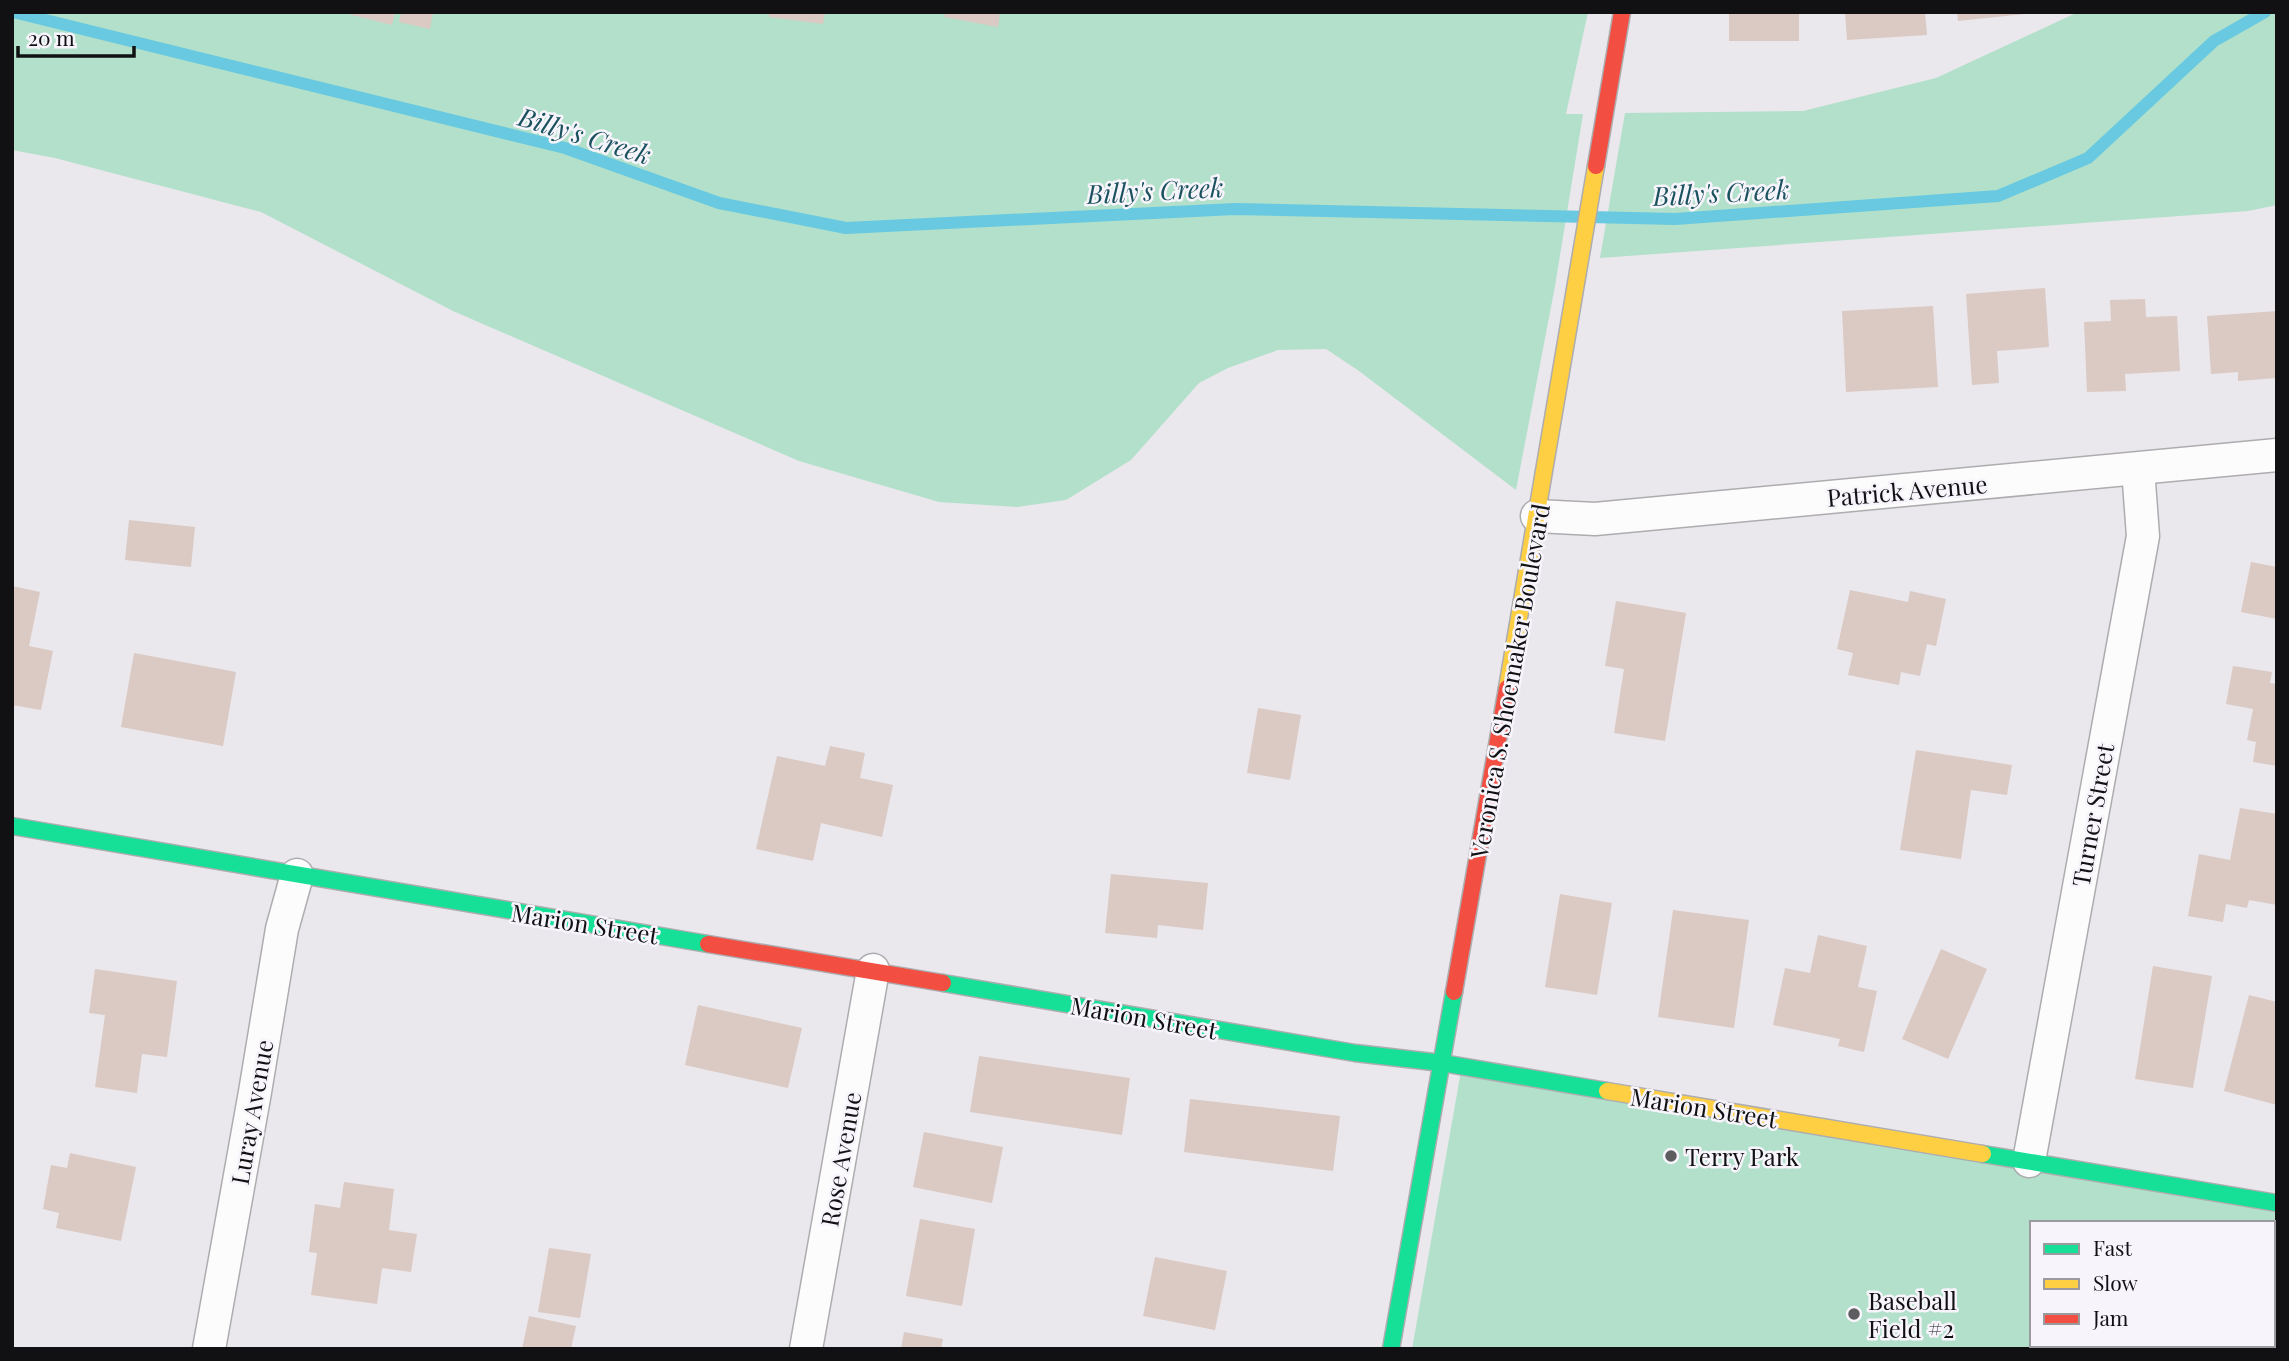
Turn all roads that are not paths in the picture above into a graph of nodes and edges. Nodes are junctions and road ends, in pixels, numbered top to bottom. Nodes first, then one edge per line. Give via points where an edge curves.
1 (1622, 12) edge
2 (2277, 455) edge
3 (2138, 469) junction
4 (1537, 516) junction
5 (12, 826) edge
6 (296, 875) junction
7 (873, 970) junction
8 (1442, 1063) junction
9 (2029, 1161) junction
10 (2277, 1203) edge
11 (209, 1349) edge
12 (806, 1349) edge
13 (1391, 1349) edge

1 - 4 street, Veronica S. Shoemaker Boulevard
2 - 3 street, Patrick Avenue
3 - 4 street, Patrick Avenue via 1595,519
3 - 9 street, Turner Street via 2143,536
4 - 8 street, Veronica S. Shoemaker Boulevard
5 - 6 street, Marion Street
6 - 7 street, Marion Street
6 - 11 street, Luray Avenue via 282,929
7 - 8 street, Marion Street via 1355,1053
7 - 12 street, Rose Avenue
8 - 9 street, Marion Street
8 - 13 street, Veronica S. Shoemaker Boulevard
9 - 10 street, Marion Street

